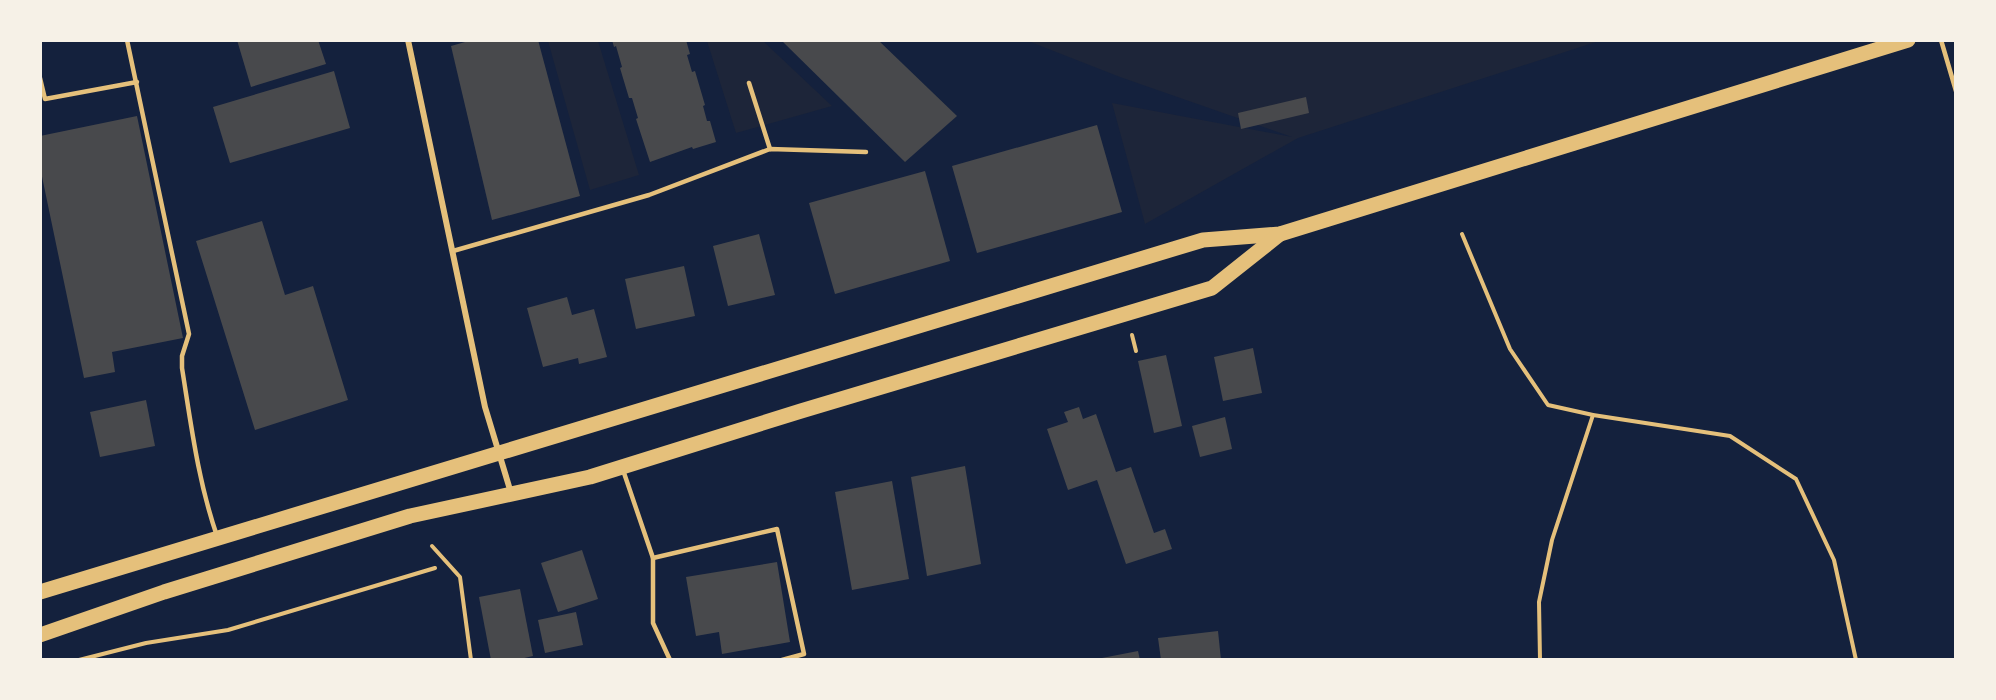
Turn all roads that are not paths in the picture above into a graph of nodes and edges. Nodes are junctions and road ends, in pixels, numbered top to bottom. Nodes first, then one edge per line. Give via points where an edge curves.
1 (127, 40) edge
2 (408, 40) edge
3 (1908, 40) edge
4 (1941, 40) edge
5 (40, 78) edge
6 (137, 82) junction
7 (749, 83) dead end
8 (1956, 91) edge
9 (770, 149) junction
10 (866, 152) dead end
11 (1280, 234) junction
12 (453, 251) junction
13 (499, 453) junction
14 (622, 466) junction
15 (511, 494) junction
16 (218, 538) junction
17 (653, 558) junction
18 (40, 592) edge
19 (40, 634) edge
20 (670, 660) edge
21 (782, 660) edge

1 - 6 lane
2 - 12 street
3 - 11 main road
4 - 8 lane
5 - 6 lane via 45,99
6 - 16 lane via 189,334 182,368 196,460
7 - 9 lane
9 - 10 lane
9 - 12 lane via 649,195
11 - 13 main road via 1203,240
11 - 14 main road via 1212,288
12 - 13 street via 485,407
13 - 15 street
13 - 16 main road
14 - 15 main road
14 - 17 lane
15 - 19 main road via 410,516
16 - 18 main road
17 - 20 lane via 653,623
17 - 21 lane via 777,529 804,654

